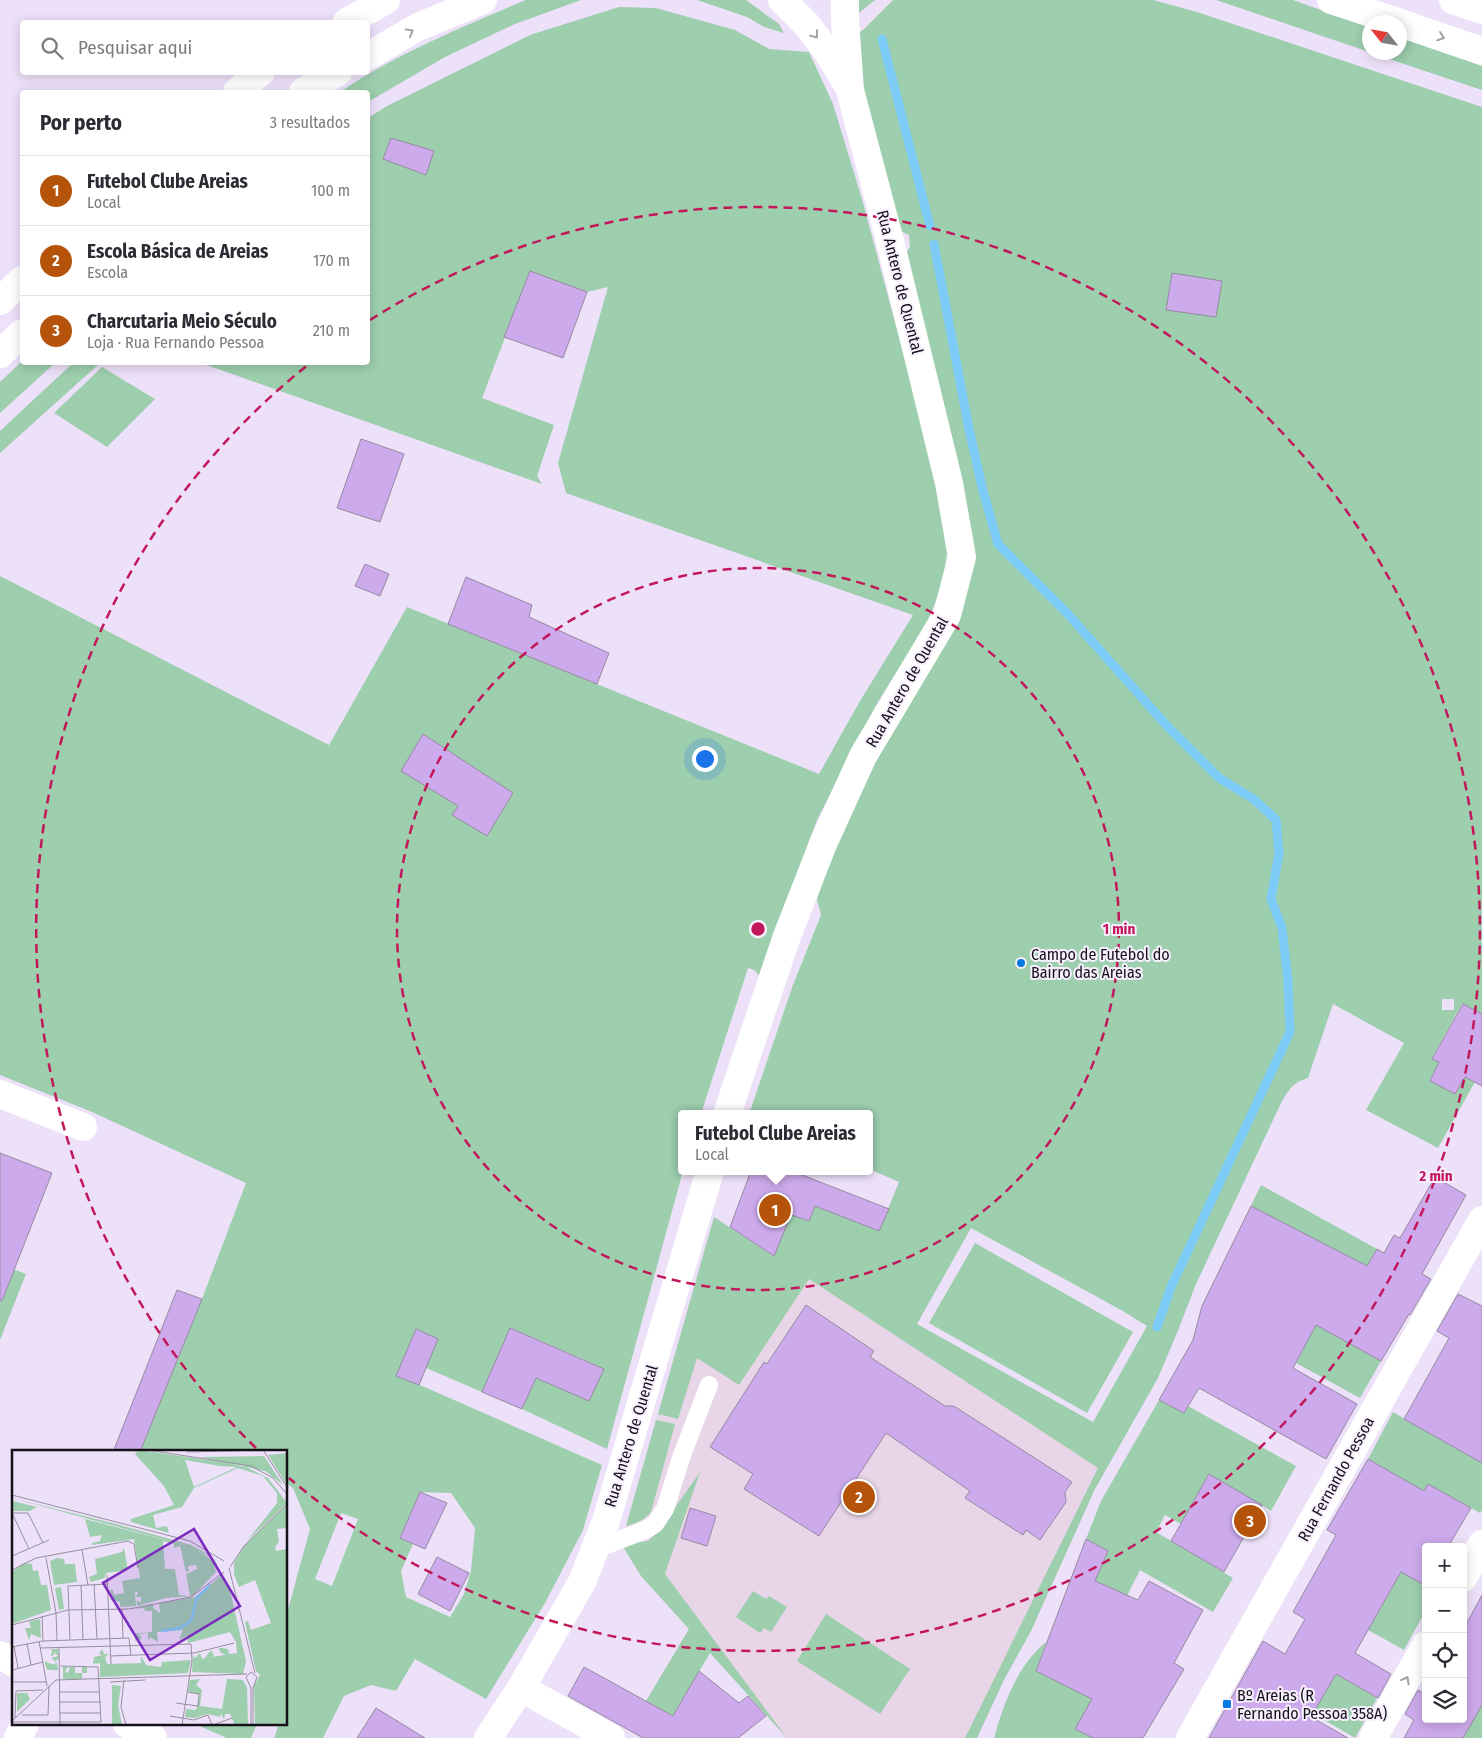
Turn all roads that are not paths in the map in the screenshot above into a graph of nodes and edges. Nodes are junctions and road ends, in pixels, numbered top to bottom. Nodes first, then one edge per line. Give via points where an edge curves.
1 (386, 0) edge
2 (483, 0) edge
3 (782, 0) edge
4 (845, 0) edge
5 (1331, 0) edge
6 (1452, 0) edge
7 (1482, 10) edge
8 (1375, 15) edge
9 (351, 20) edge
10 (1407, 26) edge
11 (1482, 51) edge
12 (370, 55) edge
13 (257, 75) edge
14 (333, 75) edge
15 (239, 90) edge
16 (306, 90) edge
17 (850, 90) junction
18 (20, 282) edge
19 (0, 301) edge
20 (20, 335) edge
21 (0, 354) edge
22 (0, 1094) edge
23 (728, 1110) edge
24 (83, 1127) dead end
25 (709, 1175) edge
26 (1482, 1220) edge
27 (709, 1385) dead end
28 (1482, 1544) edge
29 (596, 1549) junction
30 (1467, 1571) edge
31 (1422, 1651) edge
32 (0, 1655) edge
33 (12, 1662) edge
34 (521, 1688) junction
35 (25, 1726) edge
36 (131, 1726) edge
37 (18, 1738) edge
38 (153, 1738) edge
39 (488, 1738) edge
40 (610, 1738) edge
41 (1190, 1738) edge
42 (1373, 1738) edge

1 - 9 street
12 -> 2 street via 418,27
3 -> 17 street, Rua Antero de Quental via 827,51
4 - 17 street, Rua Antero de Quental
5 - 8 street
6 - 7 street
10 -> 11 street
13 - 15 street
14 - 16 street
17 - 23 street, Rua Antero de Quental via 947,473 962,557 947,615 864,756 823,844 787,936
18 - 19 street
20 - 21 street
22 - 24 street
25 - 29 street, Rua Antero de Quental
26 - 41 street, Rua Fernando Pessoa
27 - 29 lane via 665,1509 655,1524
28 - 30 street
29 - 34 street, Rua Antero de Quental via 582,1582
42 -> 31 street
32 - 33 street
34 - 39 street, Rua Antero de Quental
34 - 40 street
35 - 37 street
36 - 38 street

